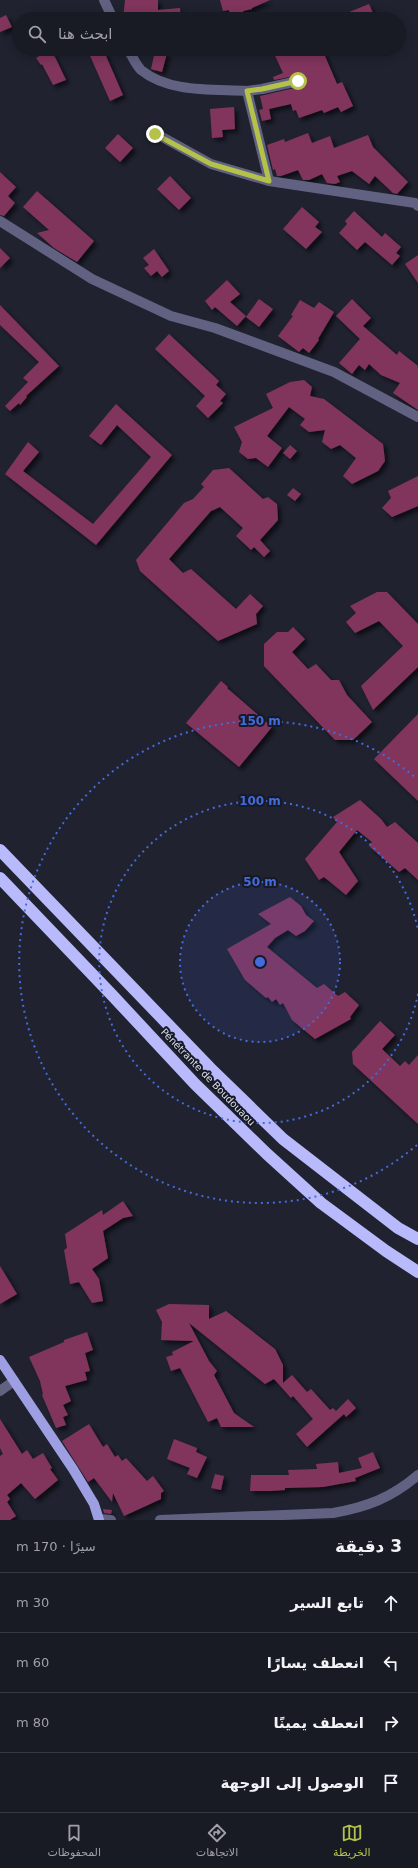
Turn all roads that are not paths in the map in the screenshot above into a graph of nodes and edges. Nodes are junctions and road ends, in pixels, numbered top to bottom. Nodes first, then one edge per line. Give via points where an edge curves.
1 (104, 0) edge
2 (110, 12) edge
3 (132, 56) edge
4 (298, 81) dead end
5 (247, 91) junction
6 (155, 134) dead end
7 (269, 181) junction
8 (418, 206) edge
9 (0, 221) edge
10 (418, 417) edge
11 (0, 850) edge
12 (0, 878) edge
13 (418, 1239) edge
14 (418, 1272) edge
15 (0, 1360) edge
16 (14, 1380) junction
17 (0, 1391) edge
18 (418, 1475) edge
19 (100, 1519) edge
20 (112, 1520) edge
21 (160, 1520) edge

1 - 2 street
3 - 5 street via 141,70 156,79 177,86
4 - 5 street
5 - 7 street
6 - 7 street via 211,164
7 - 8 street via 415,203
9 - 10 street via 92,279 171,316 216,328 334,372
11 - 13 highway, Pénétrante de Boudouaou via 210,1068 283,1138 398,1228
12 - 14 highway, Pénétrante de Boudouaou via 195,1084 278,1164 321,1203
15 - 16 main road
16 - 17 street
16 - 19 main road via 73,1469
18 - 21 street via 384,1499 359,1508 333,1513
19 - 20 street

